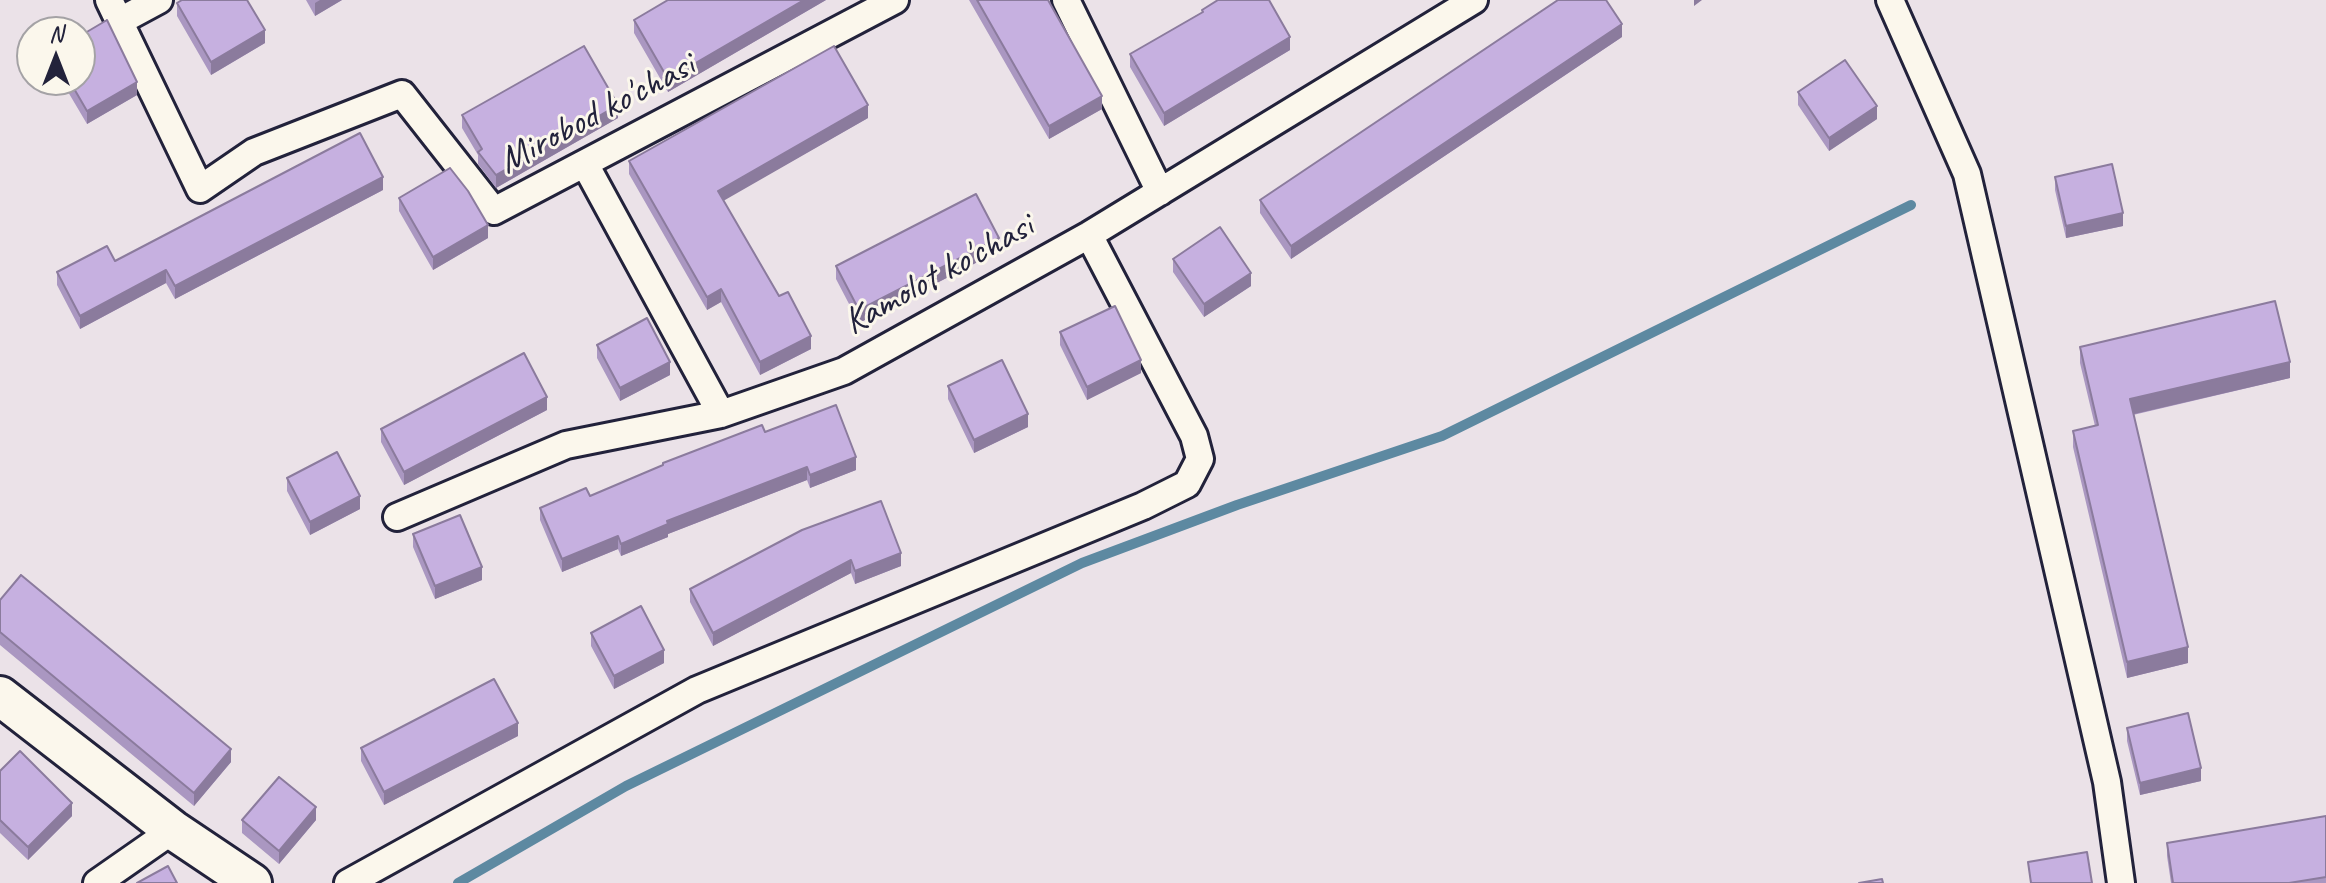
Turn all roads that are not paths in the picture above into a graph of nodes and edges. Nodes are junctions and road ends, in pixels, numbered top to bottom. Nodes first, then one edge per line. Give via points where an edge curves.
1 (159, 0) edge
2 (895, 0) edge
3 (1066, 0) edge
4 (1474, 0) edge
5 (1890, 0) edge
6 (115, 10) edge
7 (585, 164) junction
8 (1160, 192) junction
9 (1089, 235) junction
10 (721, 414) junction
11 (397, 517) dead end
12 (0, 696) edge
13 (173, 830) junction
14 (97, 883) edge
15 (252, 883) edge
16 (348, 883) edge
17 (2121, 883) edge

1 - 6 street
2 - 7 street, Mirobod ko'chasi
3 - 8 street
4 - 8 street, Kamolot ko'chasi
5 - 17 street via 1967,174 2107,782
6 - 7 street, Mirobod ko'chasi via 200,189 254,152 402,94 494,211
7 - 10 street
8 - 9 street, Kamolot ko'chasi
9 - 10 street, Kamolot ko'chasi via 844,371
9 - 16 street via 1194,436 1200,459 1187,484 697,690
10 - 11 street, Kamolot ko'chasi via 566,445
12 - 13 main road
13 - 14 street
13 - 15 main road

